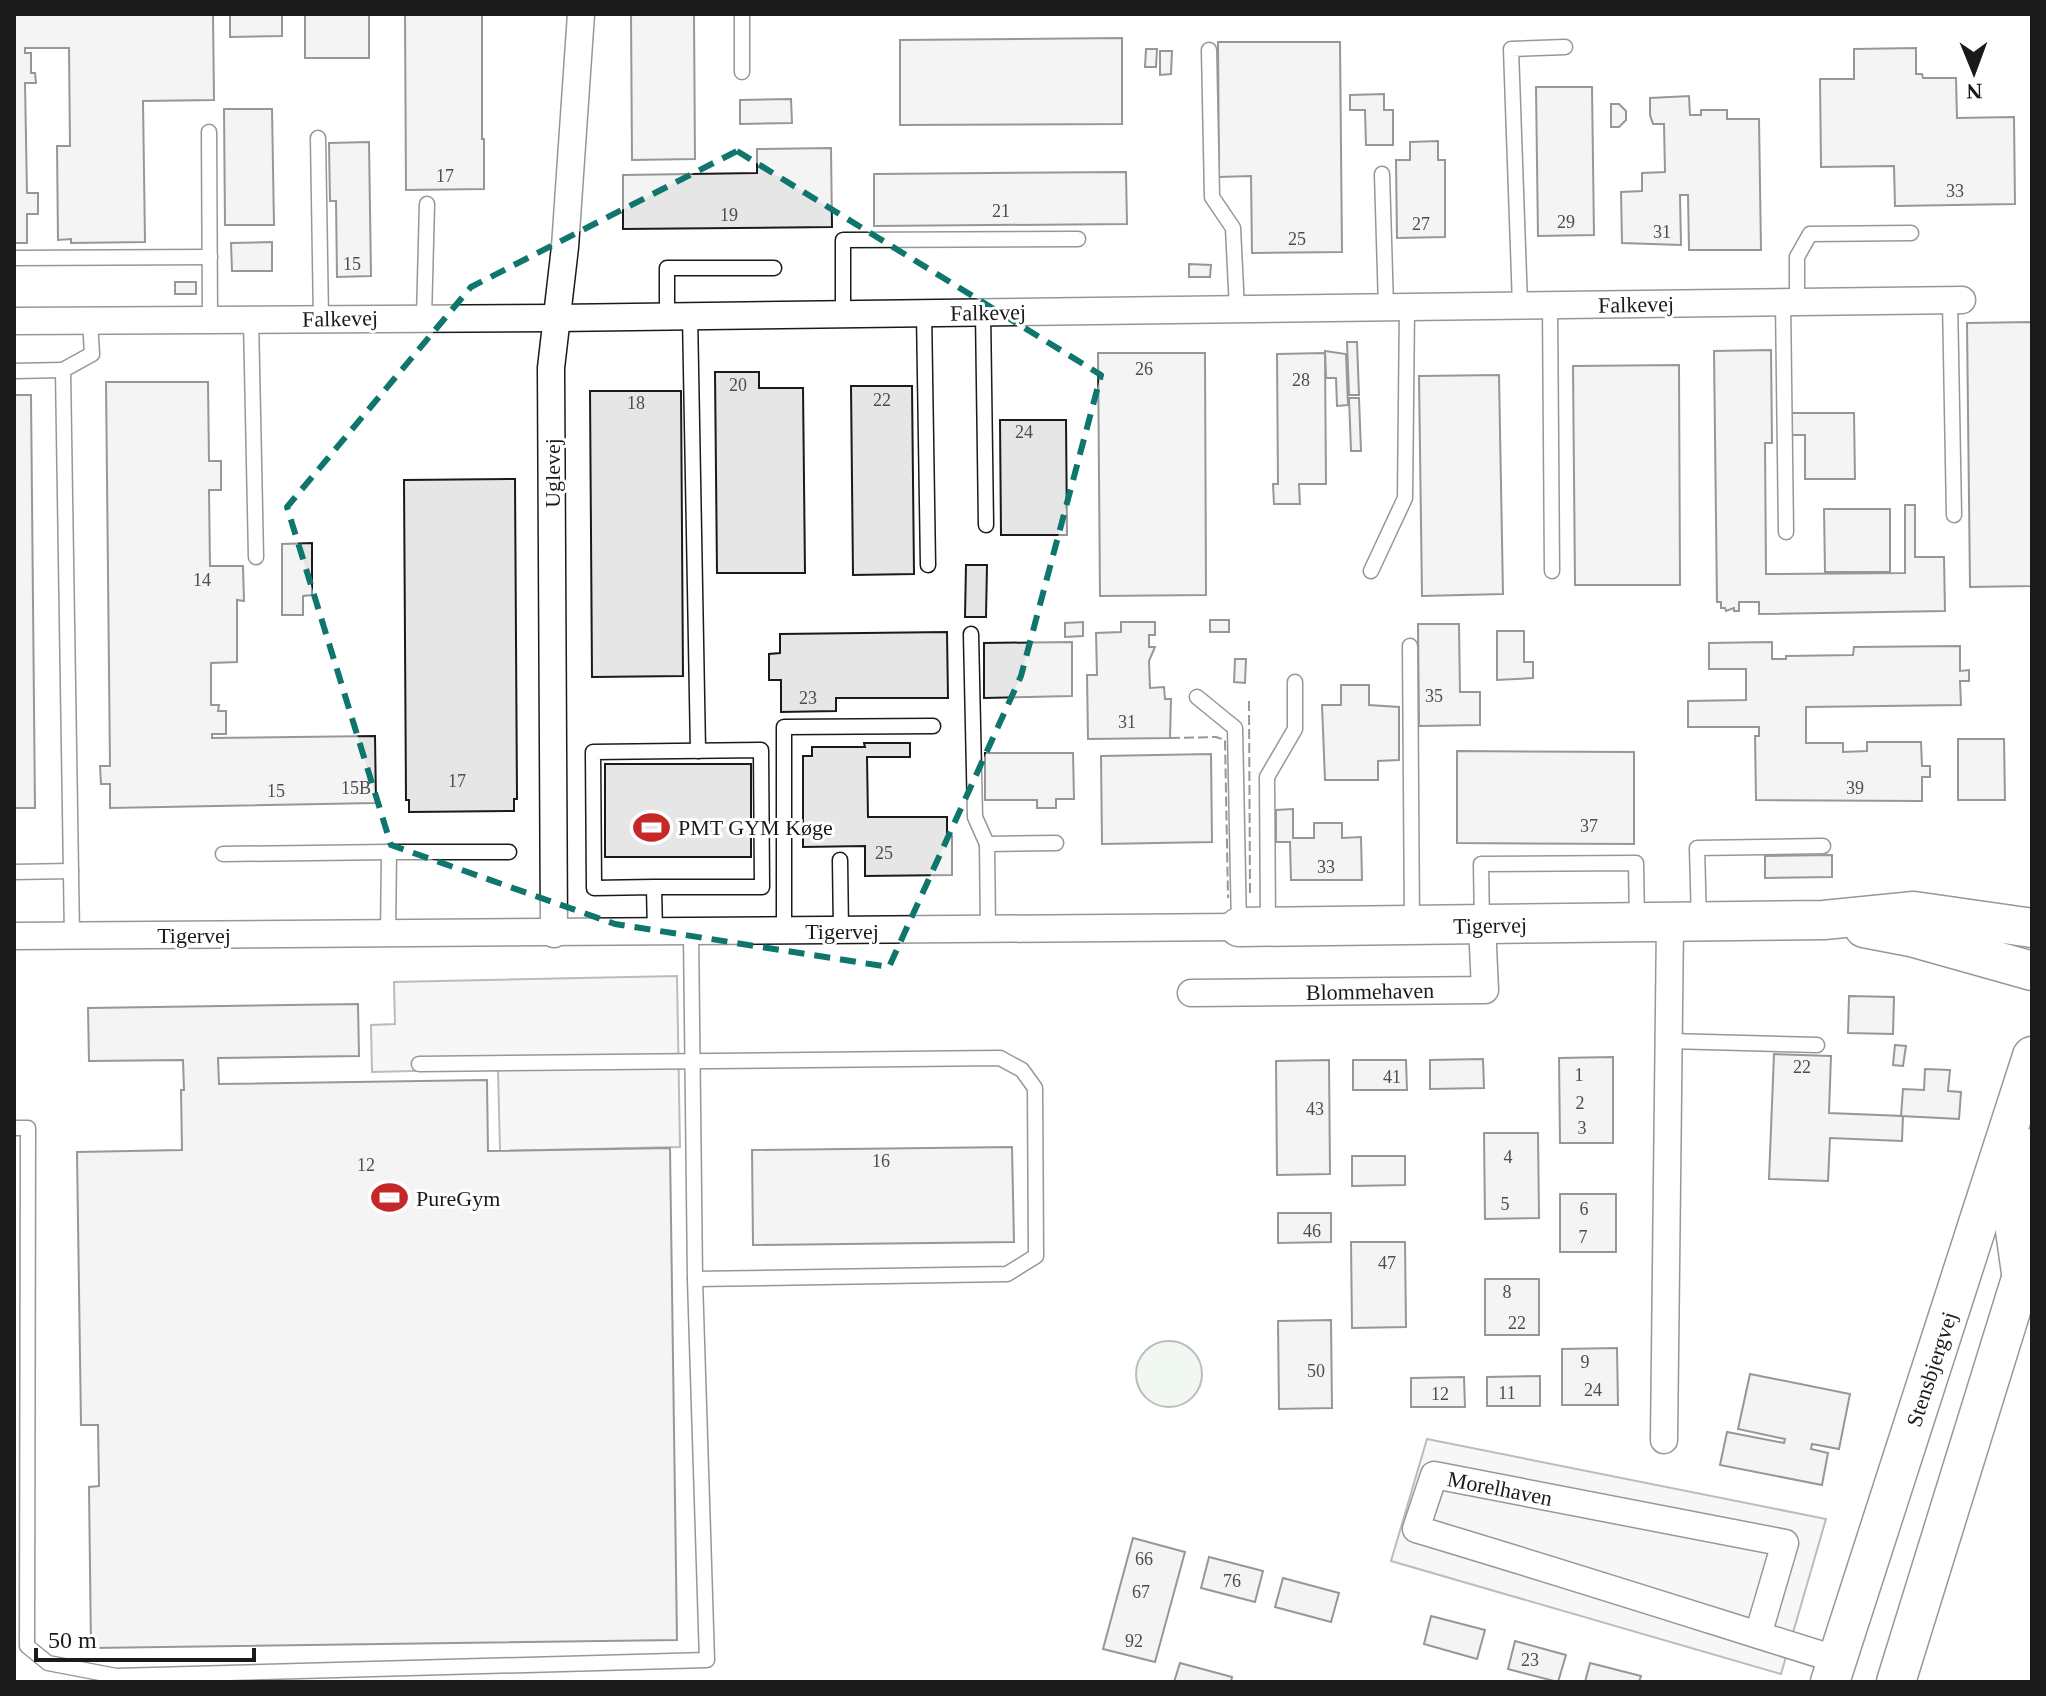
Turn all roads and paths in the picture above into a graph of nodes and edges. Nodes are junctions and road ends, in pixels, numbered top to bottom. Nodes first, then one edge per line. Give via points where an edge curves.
1 (581, 14) edge
2 (742, 14) edge
3 (1565, 47) dead end
4 (1209, 50) dead end
5 (742, 72) dead end
6 (209, 132) dead end
7 (318, 138) dead end
8 (1382, 174) dead end
9 (427, 204) dead end
10 (1911, 233) dead end
11 (1078, 239) dead end
12 (210, 257) junction
13 (14, 258) edge
14 (774, 268) dead end
15 (1956, 300) joint
16 (1790, 302) junction
17 (1520, 305) junction
18 (1550, 305) junction
19 (1396, 307) junction
20 (1237, 309) junction
21 (924, 312) junction
22 (983, 312) junction
23 (843, 313) junction
24 (679, 315) junction
25 (321, 318) junction
26 (424, 318) junction
27 (557, 318) junction
28 (210, 319) junction
29 (251, 319) junction
30 (90, 320) junction
31 (14, 321) edge
32 (63, 370) junction
33 (14, 371) edge
34 (1954, 515) dead end
35 (986, 525) dead end
36 (1786, 532) dead end
37 (256, 557) dead end
38 (928, 565) dead end
39 (1371, 571) dead end
40 (1552, 571) dead end
41 (971, 634) dead end
42 (1410, 646) dead end
43 (1295, 682) dead end
44 (1197, 697) dead end
45 (933, 726) dead end
46 (698, 751) junction
47 (1056, 843) dead end
48 (987, 844) junction
49 (1823, 846) dead end
50 (389, 852) junction
51 (509, 852) dead end
52 (223, 854) dead end
53 (840, 860) dead end
54 (71, 871) junction
55 (14, 872) edge
56 (654, 887) junction
57 (1824, 920) junction
58 (1668, 923) junction
59 (1482, 925) junction
60 (1412, 926) junction
61 (1254, 927) junction
62 (2032, 928) edge
63 (988, 930) junction
64 (784, 931) junction
65 (841, 931) junction
66 (655, 933) junction
67 (691, 933) junction
68 (554, 934) junction
69 (388, 935) junction
70 (14, 936) edge
71 (72, 936) junction
72 (2032, 971) edge
73 (1191, 993) dead end
74 (1669, 1041) junction
75 (1817, 1045) dead end
76 (2032, 1056) edge
77 (693, 1060) junction
78 (419, 1064) dead end
79 (14, 1128) edge
80 (2032, 1148) edge
81 (2026, 1259) edge
82 (695, 1279) junction
83 (1664, 1440) dead end
84 (1758, 1635) junction
85 (1834, 1671) edge
86 (1896, 1682) edge

1 - 27 street, Uglevej
2 - 5 lane
3 - 17 lane via 1511,49
4 - 20 lane via 1212,197 1233,228
6 - 12 lane
7 - 25 lane
8 - 19 lane
9 - 26 lane
10 - 16 lane via 1810,234 1797,257
11 - 23 lane via 843,240
12 - 13 lane
12 - 28 lane
14 - 24 lane via 667,268
15 - 16 street, Falkevej
15 - 34 lane
16 - 18 street, Falkevej
16 - 36 lane
17 - 18 street, Falkevej
17 - 19 street, Falkevej
18 - 40 lane
19 - 20 street, Falkevej
19 - 39 lane via 1405,498
20 - 22 street, Falkevej
21 - 22 street, Falkevej
21 - 23 street, Falkevej
21 - 38 lane
22 - 35 lane
23 - 24 street, Falkevej
24 - 27 street, Falkevej
24 - 46 lane
25 - 26 street, Falkevej
25 - 29 street, Falkevej
26 - 27 street, Falkevej
27 - 68 street, Uglevej via 551,368
28 - 29 street, Falkevej
28 - 30 street, Falkevej
29 - 37 lane
30 - 31 street, Falkevej
30 - 32 lane via 92,354
32 - 33 lane
32 - 54 lane
41 - 48 lane via 975,817
42 - 60 lane
43 - 61 lane via 1295,729 1267,777
44 - 61 lane via 1235,728
45 - 64 lane via 784,727
46 - 56 lane via 593,752 594,888
46 - 56 lane via 761,750 762,887
47 - 48 lane
48 - 63 lane
49 - 58 lane via 1697,848
50 - 51 lane
50 - 52 lane
50 - 69 lane
53 - 65 lane
54 - 55 lane
54 - 71 lane
56 - 66 lane
57 - 58 street, Tigervej
57 - 62 street, Tigervej via 1914,911
57 - 72 street, Tigervej via 1911,937
58 - 59 street, Tigervej
58 - 59 lane via 1636,863 1481,864
58 - 74 street
59 - 60 street, Tigervej
59 - 73 street, Blommehaven via 1485,990
60 - 61 street, Tigervej
61 - 63 street, Tigervej
63 - 65 street, Tigervej
64 - 65 street, Tigervej
64 - 67 street, Tigervej
66 - 67 street, Tigervej
66 - 68 street, Tigervej
67 - 77 lane
68 - 69 street, Tigervej
69 - 71 street, Tigervej
70 - 71 street, Tigervej
74 - 75 lane
74 - 83 street
76 - 85 street, Stensbjergvej
77 - 78 lane
77 - 82 lane
77 - 82 lane via 1000,1058 1022,1070 1035,1088 1036,1256 1007,1274
79 - 82 lane via 28,1128 27,1646 48,1663 116,1676 707,1660
80 - 81 street via 2013,1216
81 - 86 street
84 - 84 street, Morelhaven via 1785,1543 1434,1475 1416,1529
84 - 85 street, Morelhaven

